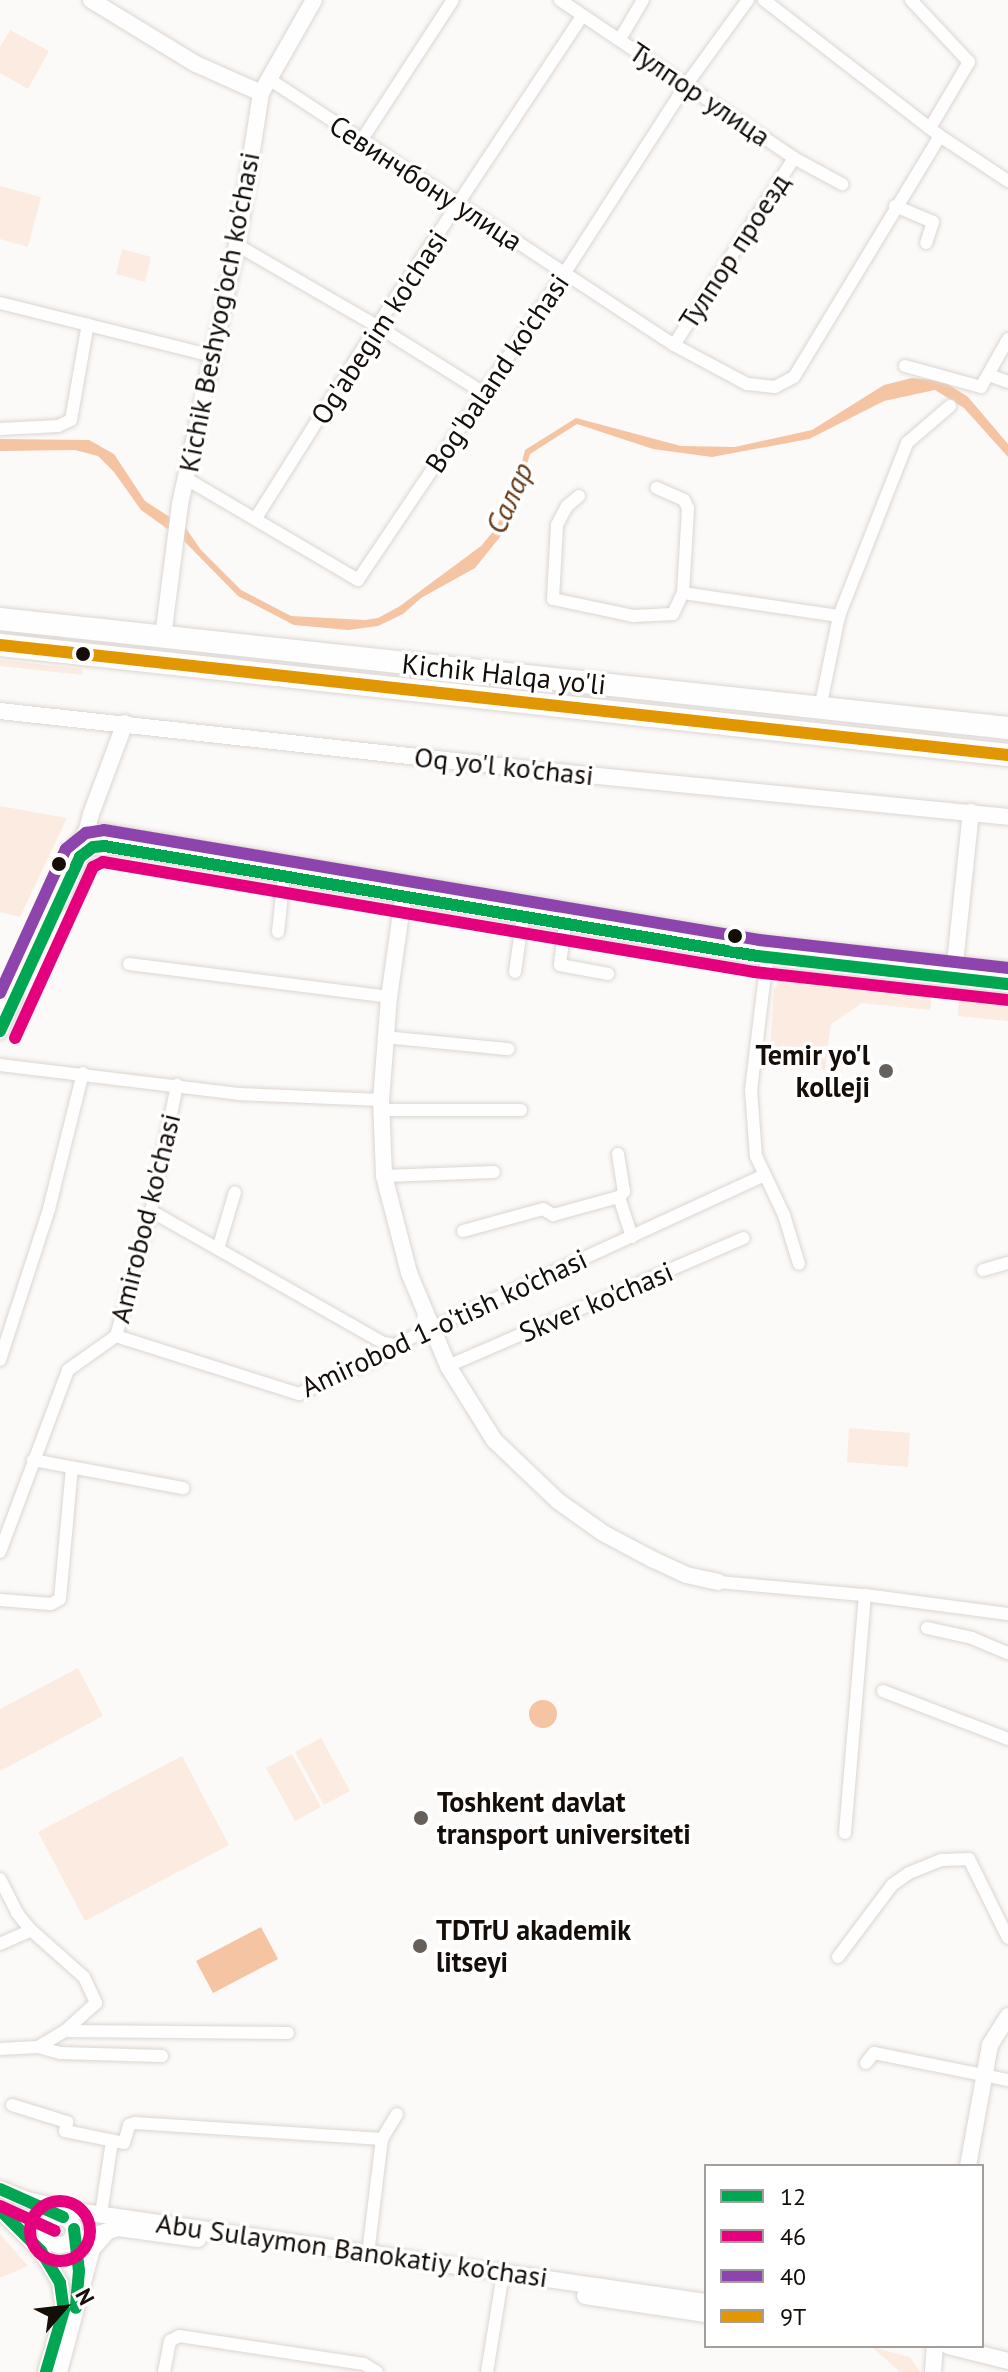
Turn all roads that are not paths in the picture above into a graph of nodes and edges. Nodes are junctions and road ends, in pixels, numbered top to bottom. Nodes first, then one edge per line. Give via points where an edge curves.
1 (91, 0) edge
2 (314, 0) edge
3 (453, 0) edge
4 (560, 0) edge
5 (643, 0) edge
6 (748, 0) edge
7 (764, 0) edge
8 (911, 0) edge
9 (582, 16) junction
10 (620, 39) junction
11 (686, 85) junction
12 (265, 86) junction
13 (935, 132) junction
14 (361, 141) junction
15 (794, 158) junction
16 (1008, 181) edge
17 (842, 184) dead end
18 (460, 203) junction
19 (895, 206) junction
20 (926, 243) dead end
21 (237, 245) junction
22 (564, 274) junction
23 (0, 303) edge
24 (88, 324) junction
25 (377, 326) junction
26 (1008, 339) edge
27 (674, 345) junction
28 (212, 356) junction
29 (905, 366) dead end
30 (989, 375) junction
31 (1008, 382) edge
32 (484, 393) junction
33 (950, 406) dead end
34 (0, 429) edge
35 (185, 478) junction
36 (657, 488) dead end
37 (579, 496) dead end
38 (256, 518) junction
39 (683, 593) junction
40 (839, 616) junction
41 (0, 619) edge
42 (163, 637) junction
43 (0, 645) edge
44 (161, 662) junction
45 (820, 708) junction
46 (0, 711) edge
47 (125, 723) junction
48 (1008, 728) edge
49 (1008, 755) edge
50 (971, 812) junction
51 (1008, 817) edge
52 (85, 834) junction
53 (214, 856) junction
54 (80, 857) junction
55 (284, 875) junction
56 (404, 889) junction
57 (523, 916) junction
58 (565, 924) junction
59 (278, 932) dead end
60 (768, 951) junction
61 (129, 964) dead end
62 (1008, 970) edge
63 (954, 971) junction
64 (515, 972) dead end
65 (608, 974) dead end
66 (1008, 984) edge
67 (389, 997) junction
68 (0, 1008) edge
69 (0, 1031) edge
70 (385, 1037) junction
71 (508, 1049) dead end
72 (0, 1065) edge
73 (83, 1073) junction
74 (177, 1085) junction
75 (381, 1105) junction
76 (521, 1110) dead end
77 (618, 1154) dead end
78 (494, 1172) dead end
79 (384, 1176) junction
80 (763, 1176) junction
81 (235, 1192) dead end
82 (619, 1197) junction
83 (151, 1211) junction
84 (463, 1231) dead end
85 (632, 1237) junction
86 (744, 1238) dead end
87 (218, 1249) junction
88 (1008, 1263) edge
89 (799, 1264) dead end
90 (983, 1270) dead end
91 (431, 1328) junction
92 (116, 1336) junction
93 (395, 1345) junction
94 (0, 1360) edge
95 (448, 1366) junction
96 (33, 1460) junction
97 (72, 1468) junction
98 (183, 1488) dead end
99 (0, 1552) edge
100 (718, 1582) joint
101 (865, 1595) junction
102 (0, 1600) edge
103 (1008, 1614) edge
104 (927, 1628) dead end
105 (1008, 1653) edge
106 (883, 1691) dead end
107 (1008, 1739) edge
108 (845, 1833) dead end
109 (0, 1879) edge
110 (31, 1930) junction
111 (1008, 1938) edge
112 (0, 1944) edge
113 (838, 1957) dead end
114 (1008, 2016) edge
115 (65, 2031) junction
116 (288, 2033) dead end
117 (38, 2047) junction
118 (0, 2049) edge
119 (162, 2056) dead end
120 (866, 2063) dead end
121 (984, 2075) junction
122 (1008, 2080) edge
123 (12, 2105) dead end
124 (397, 2114) dead end
125 (382, 2139) junction
126 (112, 2141) junction
127 (968, 2164) edge
128 (0, 2189) edge
129 (38, 2203) junction
130 (0, 2210) edge
131 (83, 2212) junction
132 (101, 2214) junction
133 (18, 2226) junction
134 (112, 2229) junction
135 (70, 2233) junction
136 (48, 2240) junction
137 (368, 2254) junction
138 (51, 2266) junction
139 (503, 2278) junction
140 (704, 2302) edge
141 (704, 2314) edge
142 (68, 2316) junction
143 (935, 2348) edge
144 (956, 2348) edge
145 (1008, 2361) edge
146 (46, 2372) edge
147 (59, 2372) edge
148 (164, 2372) edge
149 (377, 2372) edge
150 (487, 2372) edge
151 (933, 2372) edge

1 - 12 main road via 196,64
2 - 12 main road, Kichik Beshyog'och ko'chasi
3 - 14 street
4 - 9 street, Тулпор улица
5 - 10 street
6 - 11 street, Bog'baland ko'chasi
7 - 13 street
8 - 13 street via 969,62
9 - 10 street, Тулпор улица
9 - 18 street, Og'abegim ko'chasi
10 - 11 street, Тулпор улица
11 - 15 street, Тулпор улица
11 - 22 street, Bog'baland ko'chasi
12 - 14 street, Севинчбону улица
12 - 21 main road, Kichik Beshyog'och ko'chasi
13 - 16 street
13 - 19 street
14 - 18 street, Севинчбону улица
15 - 17 street, Тулпор улица
15 - 27 street, Тулпор проезд
18 - 22 street, Севинчбону улица
18 - 25 street, Og'abegim ko'chasi
19 - 20 street via 933,222
19 - 27 street, Севинчбону улица via 794,377 775,387 747,384
21 - 25 street
21 - 28 main road, Kichik Beshyog'och ko'chasi
22 - 27 street, Севинчбону улица
22 - 32 street, Bog'baland ko'chasi
23 - 24 street
24 - 28 street
24 - 34 street via 71,420 58,426
25 - 32 street
25 - 38 street, Og'abegim ko'chasi
26 - 30 street
28 - 35 main road, Kichik Beshyog'och ko'chasi
29 - 30 street via 981,387
30 - 31 street
32 - 38 street, Bog'baland ko'chasi via 358,580
33 - 40 street via 907,443
35 - 38 street, Bog'baland ko'chasi
35 - 42 main road, Kichik Beshyog'och ko'chasi
36 - 39 street via 684,500 688,508
37 - 39 street via 557,525 553,599 634,616 673,614
39 - 40 street
40 - 45 street
41 - 42 highway, Kichik Halqa yo'li
42 - 44 highway
42 - 45 highway, Kichik Halqa yo'li
43 - 44 highway, Kichik Halqa yo'li
44 - 49 highway, Kichik Halqa yo'li
45 - 48 highway, Kichik Halqa yo'li
46 - 47 main road, Oq yo'l ko'chasi
47 - 50 main road, Oq yo'l ko'chasi
47 - 52 main road
50 - 51 main road, Oq yo'l ko'chasi
50 - 63 main road
52 - 53 main road via 123,833
52 - 54 main road
52 - 68 main road via 64,866
53 - 54 main road via 111,846 93,847
53 - 55 main road
53 - 56 main road
54 - 69 main road
55 - 56 main road
55 - 59 street
56 - 57 main road
56 - 60 main road
56 - 67 main road
57 - 58 main road
57 - 64 street
58 - 60 main road
58 - 65 street via 560,965
60 - 63 main road
60 - 80 street via 751,1090 756,1156
61 - 67 street
62 - 63 main road
63 - 66 main road
67 - 70 main road
70 - 71 street
70 - 75 main road
72 - 73 street
73 - 74 street
73 - 94 street via 49,1209
74 - 75 street
74 - 83 street, Amirobod ko'chasi
75 - 76 street
75 - 79 main road
77 - 82 street via 624,1192
78 - 79 street
79 - 91 main road via 403,1255
80 - 85 street, Amirobod 1-o'tish ko'chasi
80 - 89 street via 784,1215
81 - 87 street
82 - 84 street via 553,1215 543,1209
82 - 85 street
83 - 87 street
83 - 92 street, Amirobod ko'chasi
85 - 91 street, Amirobod 1-o'tish ko'chasi
86 - 95 street, Skver ko'chasi
87 - 93 street
88 - 90 street
91 - 93 street, Amirobod 1-o'tish ko'chasi
91 - 95 main road
92 - 93 street, Amirobod 1-o'tish ko'chasi via 296,1395 381,1357
92 - 96 street, Amirobod ko'chasi via 68,1370
95 - 100 main road via 494,1440 558,1501 603,1533 674,1571
96 - 97 street
96 - 99 street, Amirobod ko'chasi
97 - 98 street
97 - 102 street via 60,1599 51,1604
100 - 101 street
101 - 103 street
101 - 108 street
104 - 105 street
106 - 107 street
109 - 110 street
110 - 112 street
110 - 115 street via 84,1977 96,2003
111 - 113 street via 969,1859 942,1860 892,1885
114 - 121 main road via 993,2037
115 - 116 street
115 - 117 street
117 - 118 street
117 - 119 street via 60,2053
120 - 121 street via 874,2053
121 - 122 street
121 - 127 main road
123 - 126 street via 67,2122 65,2131
124 - 125 street
125 - 126 street via 135,2123 129,2125 124,2143
125 - 137 street
126 - 132 street
128 - 129 main road, Abu Sulaymon Banokatiy ko'chasi
129 - 131 main road, Abu Sulaymon Banokatiy ko'chasi
129 - 135 main road
130 - 133 main road
131 - 132 main road, Abu Sulaymon Banokatiy ko'chasi
131 - 135 main road
132 - 137 main road, Abu Sulaymon Banokatiy ko'chasi
133 - 136 main road
133 - 138 main road
134 - 135 main road, Abu Sulaymon Banokatiy ko'chasi
134 - 139 main road, Abu Sulaymon Banokatiy ko'chasi
134 - 142 main road via 92,2249
135 - 136 main road via 54,2245
135 - 136 main road via 48,2223
135 - 142 main road via 79,2271
136 - 138 main road
137 - 139 main road, Abu Sulaymon Banokatiy ko'chasi
138 - 142 main road
139 - 140 main road, Abu Sulaymon Banokatiy ko'chasi
139 - 141 main road, Abu Sulaymon Banokatiy ko'chasi
139 - 150 street
142 - 146 main road
142 - 147 main road
143 - 151 main road
144 - 145 main road
148 - 149 street via 170,2341 179,2336 364,2364

